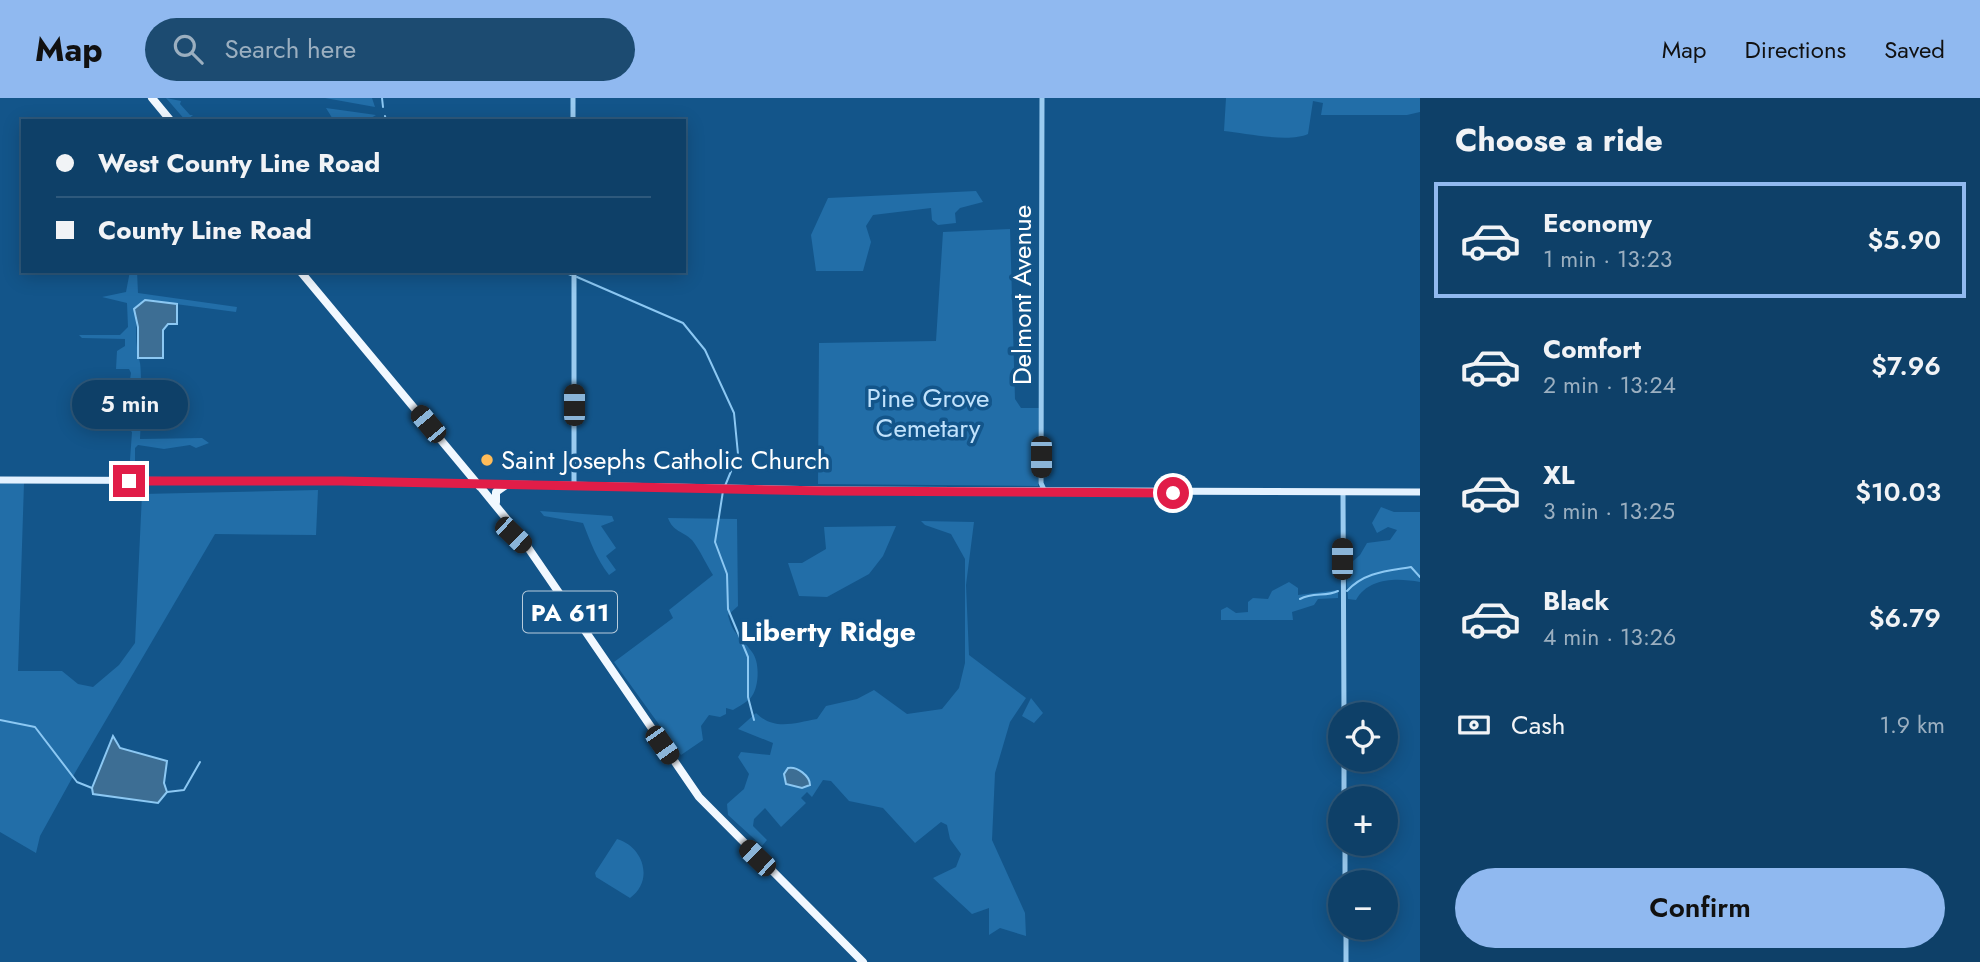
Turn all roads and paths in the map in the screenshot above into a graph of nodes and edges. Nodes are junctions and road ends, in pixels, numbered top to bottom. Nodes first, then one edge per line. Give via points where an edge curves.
1 (152, 98) edge
2 (573, 98) edge
3 (1042, 98) edge
4 (169, 119) edge
5 (573, 119) edge
6 (302, 273) edge
7 (574, 273) edge
8 (0, 480) edge
9 (478, 484) junction
10 (506, 485) junction
11 (574, 485) junction
12 (1045, 492) junction
13 (1420, 492) edge
14 (1343, 493) junction
15 (496, 502) junction
16 (528, 550) junction
17 (1344, 702) edge
18 (1346, 940) edge
19 (863, 962) edge
20 (1346, 962) edge

1 - 4 highway
2 - 5 street
3 - 12 street, Delmont Avenue via 1041,483
6 - 9 highway, PA 611
7 - 11 street
8 - 9 main road
9 - 10 main road
9 - 15 highway, PA 611
9 - 16 highway, PA 611
10 - 11 main road
10 - 15 highway via 496,492
11 - 12 main road
12 - 14 main road
13 - 14 main road
14 - 17 street
15 - 16 highway, PA 611
16 - 19 highway, PA 611 via 699,797
18 - 20 street

